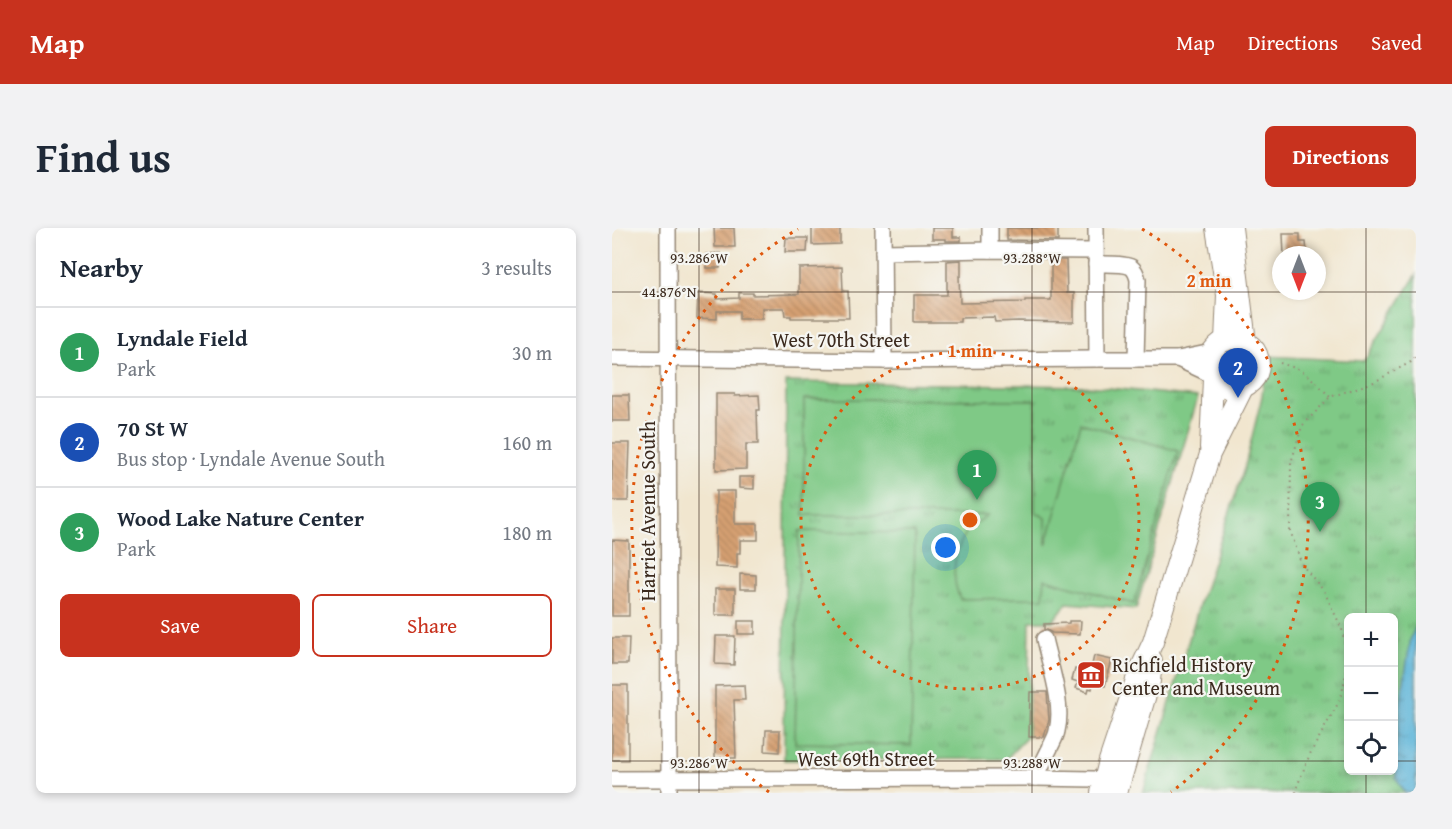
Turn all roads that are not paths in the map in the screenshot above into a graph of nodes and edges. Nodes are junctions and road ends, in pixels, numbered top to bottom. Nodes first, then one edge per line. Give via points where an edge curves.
1 (668, 228) edge
2 (883, 228) edge
3 (990, 228) edge
4 (1096, 228) edge
5 (1216, 228) edge
6 (1232, 228) edge
7 (990, 250) junction
8 (883, 252) junction
9 (1096, 257) junction
10 (1246, 342) junction
11 (1218, 346) junction
12 (612, 358) edge
13 (667, 358) junction
14 (1097, 359) junction
15 (1136, 359) junction
16 (1178, 359) junction
17 (884, 361) junction
18 (1212, 376) junction
19 (1243, 388) junction
20 (1210, 454) junction
21 (1044, 639) dead end
22 (1036, 778) junction
23 (612, 779) edge
24 (669, 786) edge
25 (888, 786) edge
26 (1001, 786) edge
27 (1110, 788) edge

1 - 13 street, Harriet Avenue South
2 - 8 street
3 - 7 street
4 - 9 street
5 - 11 main road via 1227,295
6 - 10 main road
7 - 8 street
7 - 9 street
8 - 17 street
9 - 14 street
9 - 15 street via 1132,267 1136,272
10 - 11 main road via 1232,339
10 - 19 main road via 1259,362 1255,378
11 - 16 street, West 70th Street
11 - 18 main road via 1209,360
12 - 13 street, West 70th Street
13 - 17 street, West 70th Street
13 - 24 street, Harriet Avenue South
14 - 15 street, West 70th Street
14 - 17 street, West 70th Street
15 - 16 street, West 70th Street
16 - 18 street, West 70th Street
18 - 19 main road via 1226,388
18 - 20 main road
19 - 20 main road
20 - 27 main road via 1153,642 1150,681
21 - 22 street via 1059,709 1058,731
22 - 26 street, West 69th Street
22 - 27 street, West 69th Street via 1093,779
23 - 24 street, West 69th Street
24 - 25 street, West 69th Street
25 - 26 street, West 69th Street

